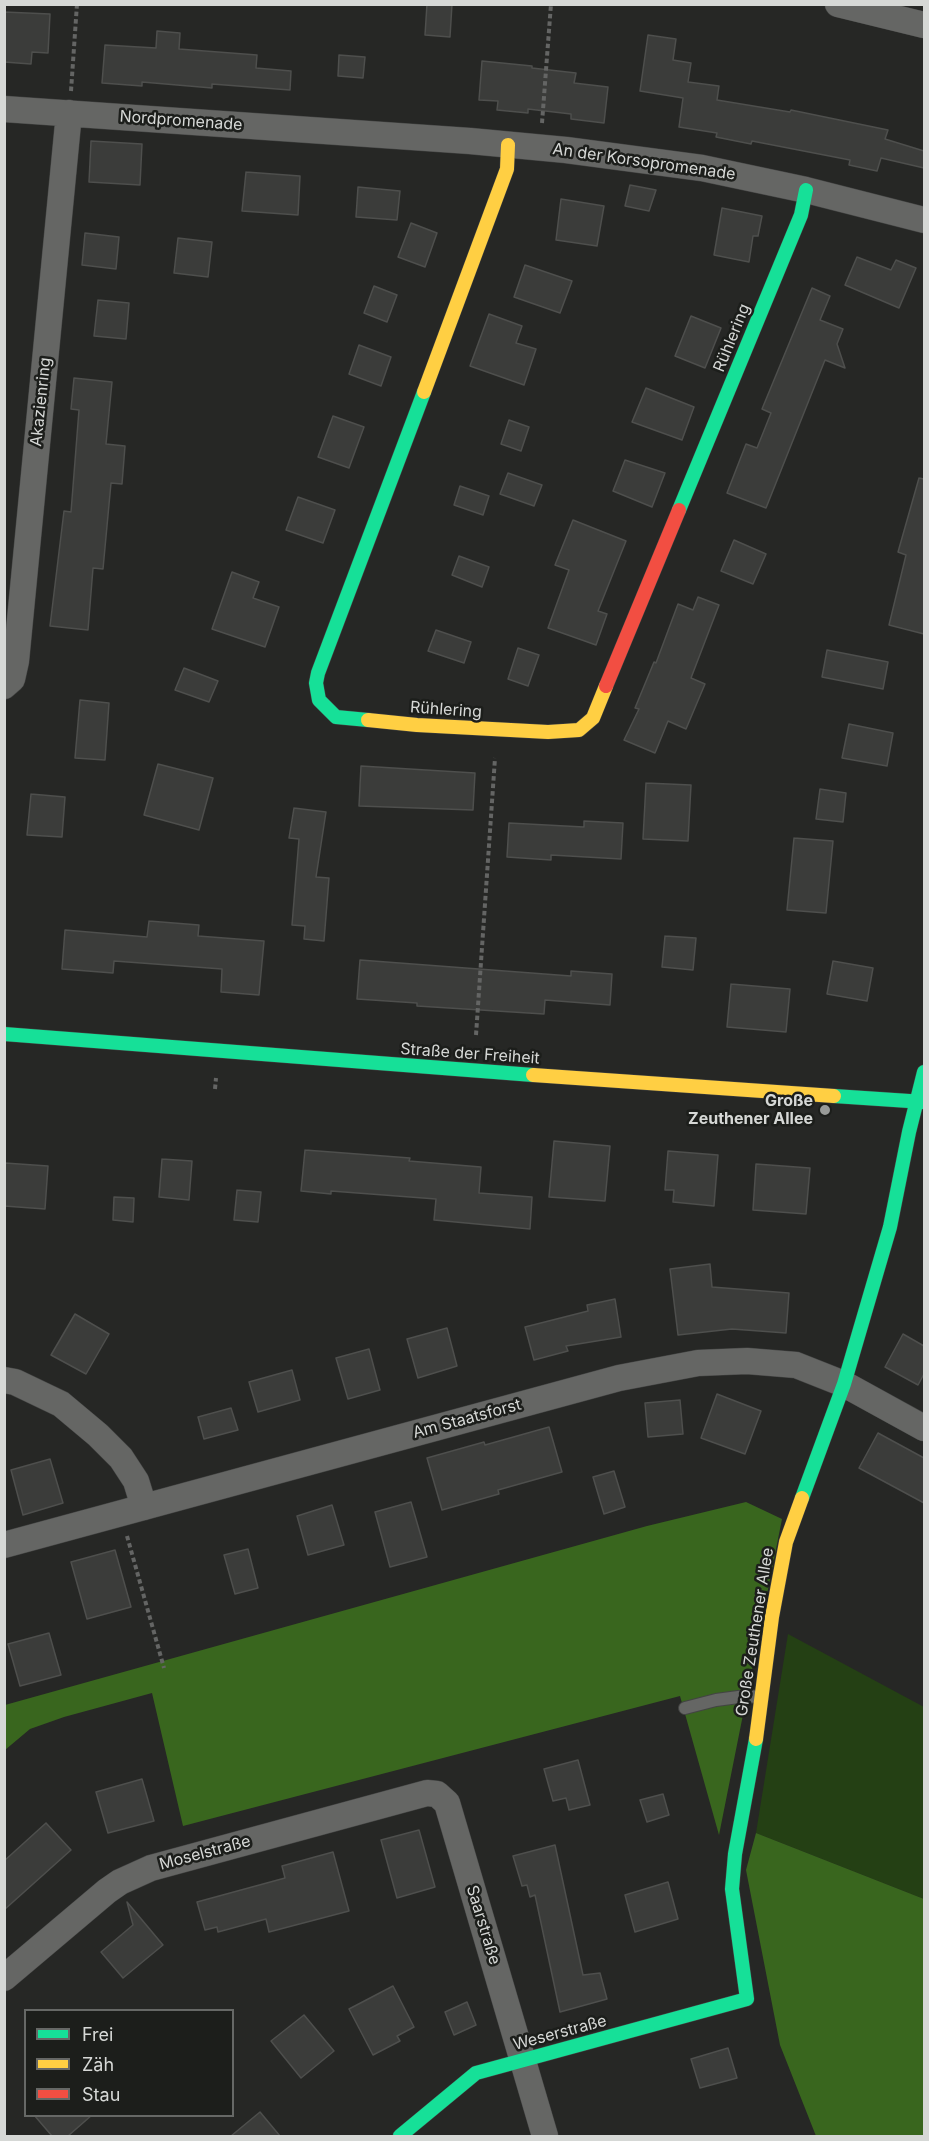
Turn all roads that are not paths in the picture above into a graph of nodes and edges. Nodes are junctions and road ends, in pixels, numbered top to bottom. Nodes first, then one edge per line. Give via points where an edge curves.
1 (838, 4) edge
2 (924, 25) edge
3 (4, 109) edge
4 (69, 113) junction
5 (358, 134) joint
6 (508, 145) junction
7 (806, 190) junction
8 (924, 220) edge
9 (4, 686) edge
10 (9, 1034) edge
11 (924, 1072) edge
12 (920, 1102) edge
13 (4, 1380) edge
14 (844, 1384) junction
15 (924, 1428) edge
16 (132, 1510) junction
17 (4, 1545) edge
18 (761, 1697) junction
19 (685, 1708) dead end
20 (437, 1794) joint
21 (4, 1978) edge
22 (747, 1999) joint
23 (524, 2060) junction
24 (400, 2136) edge
25 (545, 2136) edge

1 - 2 street
3 - 4 street, Nordpromenade
4 - 5 street, Nordpromenade
4 - 9 street, Akazienring via 16,661 12,679
5 - 6 street, An der Korsopromenade
6 - 7 street, An der Korsopromenade via 693,166
6 - 7 street, Rühlering via 507,169 316,683 319,700 336,717 498,731 579,730 593,718 796,225
7 - 8 street, An der Korsopromenade
10 - 12 street, Straße der Freiheit
11 - 12 street, Große Zeuthener Allee
12 - 14 street, Große Zeuthener Allee via 890,1227
13 - 16 street via 61,1404 99,1435 121,1458 135,1481
14 - 15 street, Am Staatsforst
14 - 16 street, Am Staatsforst via 796,1365 698,1363 619,1378
14 - 18 street, Große Zeuthener Allee via 786,1542
16 - 17 street, Am Staatsforst
18 - 19 lane via 716,1700
18 - 22 street, Große Zeuthener Allee via 732,1889
20 - 21 street, Moselstraße via 427,1793 151,1868 107,1891
20 - 23 street, Saarstraße via 447,1803
22 - 23 street, Weserstraße
23 - 24 street, Weserstraße via 476,2073
23 - 25 street, Saarstraße

